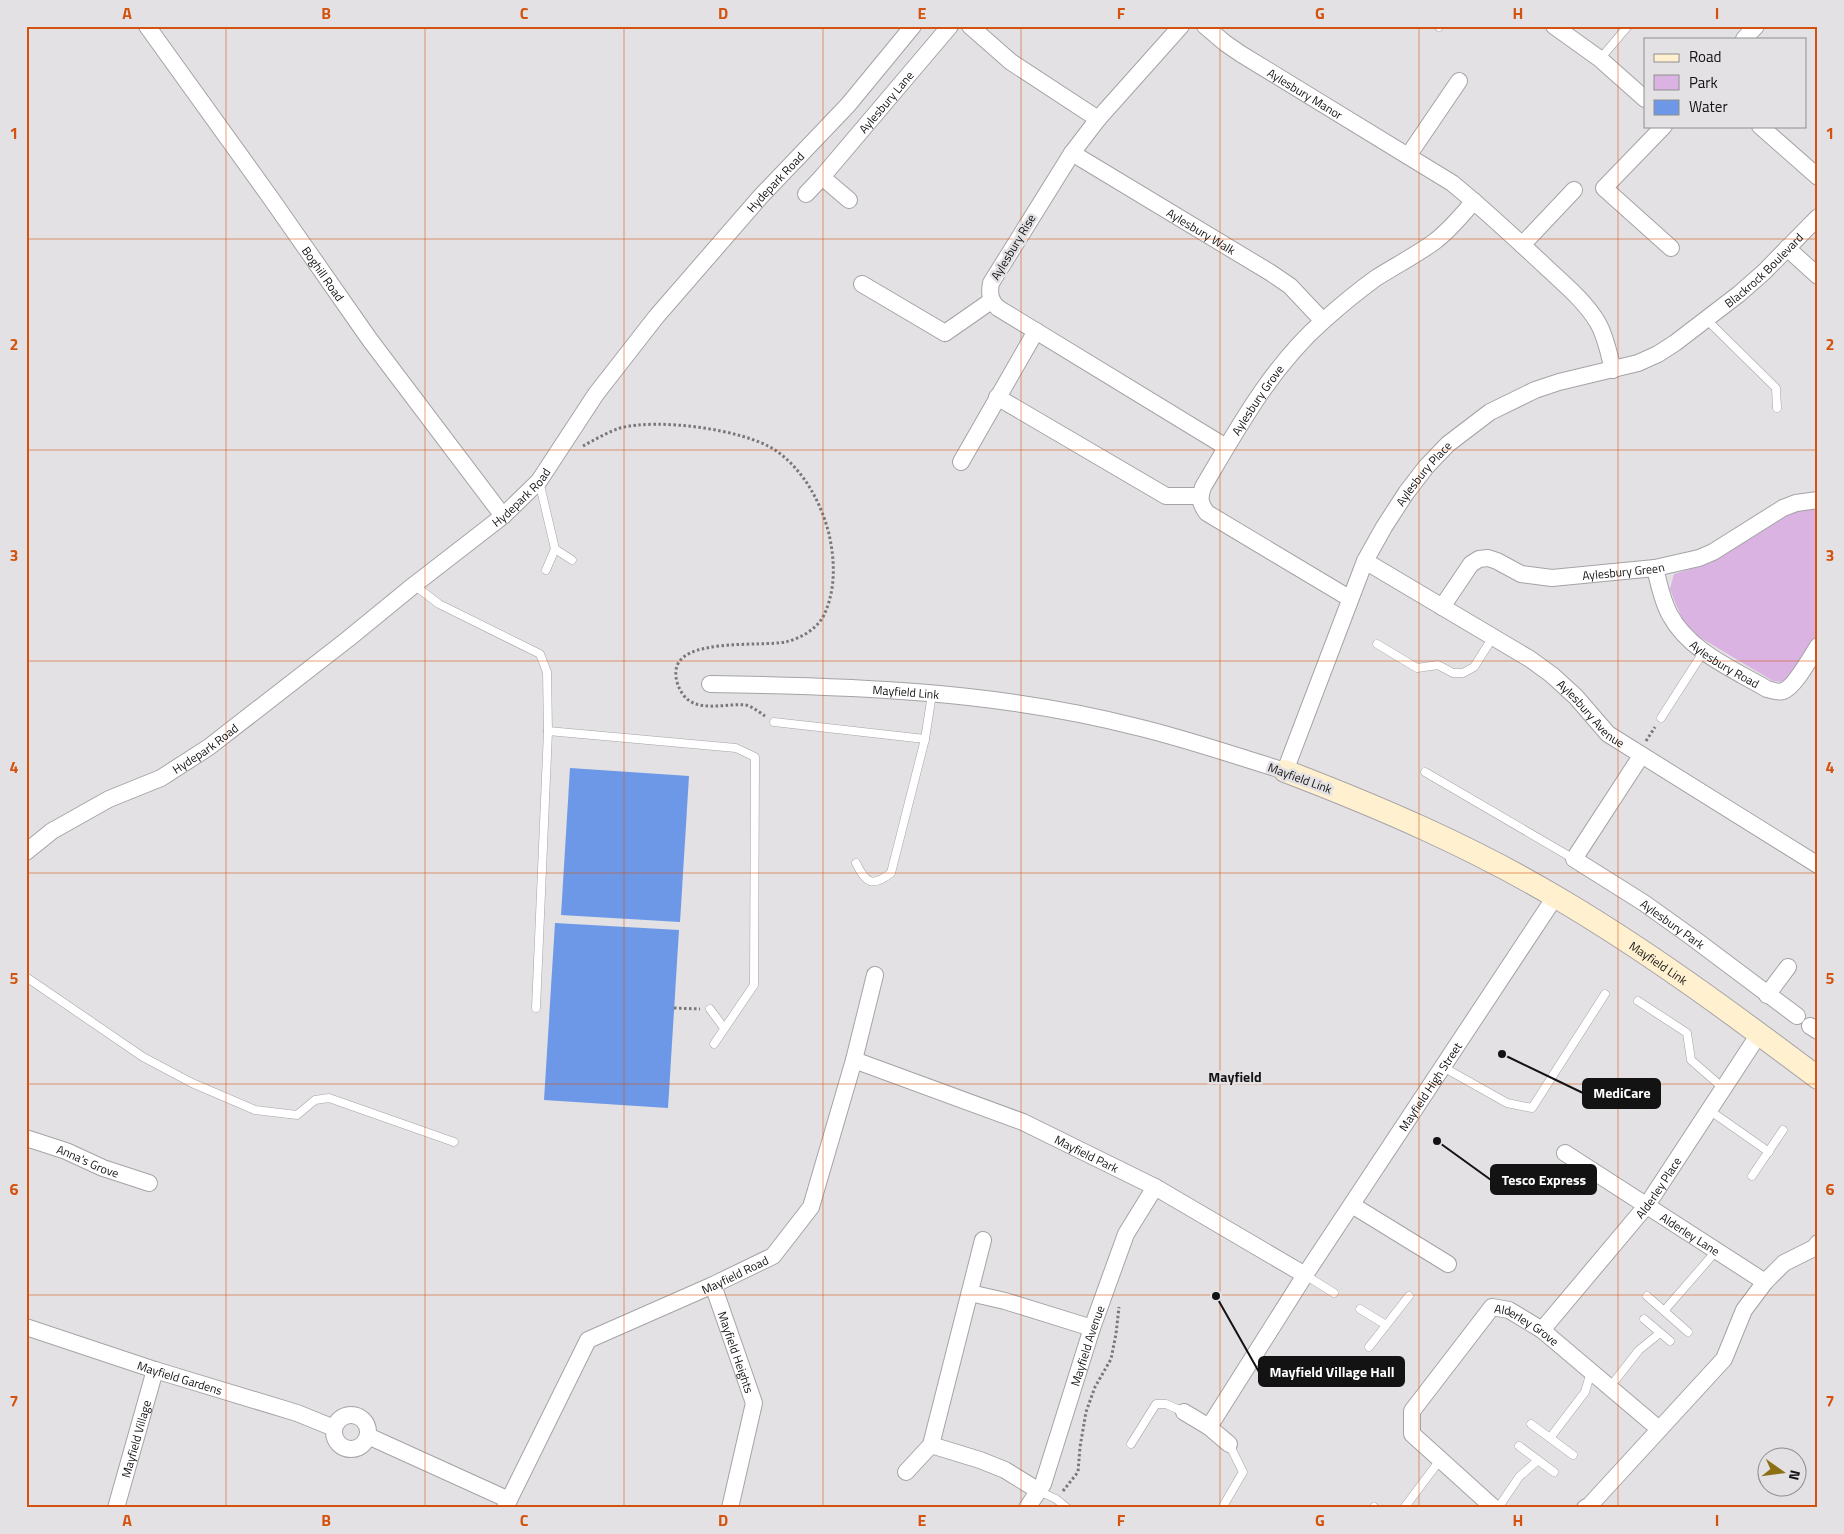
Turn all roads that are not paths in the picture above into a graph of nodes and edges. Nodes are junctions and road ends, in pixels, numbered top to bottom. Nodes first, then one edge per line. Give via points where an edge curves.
1 (147, 26) edge
2 (913, 26) edge
3 (950, 26) edge
4 (970, 26) edge
5 (1181, 26) edge
6 (1205, 26) edge
7 (1554, 26) edge
8 (1628, 26) edge
9 (1756, 26) edge
10 (1745, 38) edge
11 (1600, 60) junction
12 (1459, 81) dead end
13 (1644, 98) edge
14 (1098, 119) junction
15 (1662, 128) edge
16 (1762, 128) edge
17 (1072, 153) junction
18 (1408, 156) junction
19 (822, 177) junction
20 (1818, 177) edge
21 (1574, 190) dead end
22 (806, 194) dead end
23 (849, 200) dead end
24 (1474, 201) junction
25 (1818, 216) edge
26 (1522, 245) junction
27 (1671, 248) dead end
28 (1787, 248) junction
29 (1818, 276) edge
30 (862, 284) dead end
31 (991, 301) junction
32 (1706, 319) junction
33 (1323, 321) junction
34 (1036, 331) junction
35 (1613, 370) junction
36 (997, 397) junction
37 (1777, 408) dead end
38 (1226, 447) junction
39 (961, 462) dead end
40 (539, 481) junction
41 (1200, 496) junction
42 (1818, 500) edge
43 (503, 516) junction
44 (554, 549) junction
45 (572, 560) dead end
46 (1365, 561) junction
47 (1655, 568) junction
48 (546, 570) dead end
49 (414, 585) junction
50 (1349, 598) junction
51 (1442, 607) junction
52 (1493, 637) junction
53 (1377, 644) dead end
54 (1818, 646) edge
55 (1704, 651) junction
56 (710, 684) dead end
57 (932, 694) junction
58 (1661, 718) road end
59 (774, 722) road end
60 (548, 730) junction
61 (925, 740) junction
62 (1641, 756) junction
63 (1285, 771) junction
64 (1425, 772) dead end
65 (26, 852) edge
66 (1574, 859) junction
67 (856, 863) dead end
68 (1818, 865) edge
69 (1555, 897) junction
70 (1788, 967) dead end
71 (875, 975) dead end
72 (26, 977) edge
73 (1605, 994) dead end
74 (1767, 995) junction
75 (1638, 1001) dead end
76 (536, 1008) dead end
77 (710, 1009) road end
78 (1797, 1016) dead end
79 (724, 1028) junction
80 (1759, 1034) junction
81 (714, 1044) dead end
82 (854, 1060) junction
83 (1444, 1067) junction
84 (1818, 1078) edge
85 (1723, 1088) junction
86 (1709, 1110) junction
87 (1783, 1130) dead end
88 (26, 1138) edge
89 (454, 1142) dead end
90 (1768, 1152) junction
91 (1565, 1153) dead end
92 (1752, 1176) dead end
93 (149, 1183) dead end
94 (1155, 1187) junction
95 (1352, 1205) junction
96 (1647, 1205) junction
97 (983, 1240) dead end
98 (1818, 1243) edge
99 (1716, 1250) junction
100 (1448, 1264) dead end
101 (1306, 1275) junction
102 (1765, 1282) junction
103 (714, 1285) junction
104 (970, 1293) junction
105 (1334, 1293) dead end
106 (1409, 1296) dead end
107 (1646, 1296) dead end
108 (1360, 1309) dead end
109 (1664, 1311) junction
110 (1644, 1319) dead end
111 (1386, 1325) junction
112 (26, 1328) edge
113 (1092, 1328) junction
114 (1542, 1330) junction
115 (1688, 1332) dead end
116 (1660, 1333) junction
117 (1670, 1341) dead end
118 (1369, 1347) dead end
119 (155, 1370) junction
120 (1591, 1372) junction
121 (1610, 1387) junction
122 (1184, 1412) joint
123 (1530, 1424) dead end
124 (1209, 1427) junction
125 (334, 1428) junction
126 (1659, 1429) junction
127 (368, 1436) junction
128 (1550, 1438) junction
129 (1131, 1444) dead end
130 (1229, 1444) joint
131 (931, 1445) junction
132 (1519, 1446) dead end
133 (1573, 1455) dead end
134 (1440, 1460) junction
135 (1538, 1460) junction
136 (906, 1472) dead end
137 (1554, 1472) dead end
138 (1039, 1491) junction
139 (507, 1504) edge
140 (1493, 1507) edge
141 (116, 1508) edge
142 (730, 1508) edge
143 (1027, 1508) edge
144 (1067, 1508) edge
145 (1222, 1508) edge
146 (1404, 1508) edge
147 (1585, 1508) edge

1 - 43 street, Boghill Road via 370,340
2 - 40 street, Hydepark Road via 848,105 761,196 656,317 596,394
3 - 19 street, Aylesbury Lane
4 - 14 street via 1011,62
5 - 14 street, Aylesbury Rise
6 - 18 street, Aylesbury Manor via 1241,54
7 - 11 street
8 - 11 lane
9 - 10 street
11 - 13 street
12 - 18 street
14 - 17 street, Aylesbury Rise
15 - 27 street via 1604,188
16 - 20 street
17 - 31 street, Aylesbury Rise via 990,283
17 - 33 street, Aylesbury Walk via 1271,273 1290,286
18 - 24 street, Aylesbury Manor
19 - 22 street, Aylesbury Lane
19 - 23 street
21 - 26 street
24 - 26 street, Aylesbury Manor
24 - 33 street, Aylesbury Grove via 1434,242 1376,279
25 - 28 street, Blackrock Boulevard
26 - 35 street, Aylesbury Manor via 1589,309 1606,340
28 - 29 street
28 - 32 street, Blackrock Boulevard via 1764,272
30 - 31 street via 884,288 945,332
31 - 34 street
32 - 35 street, Aylesbury Place via 1658,354
32 - 37 lane via 1776,388
33 - 38 street, Aylesbury Grove via 1276,370
34 - 36 street
34 - 38 street
35 - 46 street, Aylesbury Place via 1535,390 1490,412 1470,426 1426,467 1384,527
36 - 39 street
36 - 41 street via 1166,496
38 - 41 street, Aylesbury Grove
40 - 43 street, Hydepark Road
40 - 44 lane
41 - 50 street via 1201,506 1207,513
42 - 47 street, Aylesbury Green via 1783,508 1699,558
43 - 49 street, Hydepark Road
44 - 45 lane
44 - 48 lane
46 - 50 street, Aylesbury Place
46 - 51 street, Aylesbury Avenue
47 - 51 street, Aylesbury Green via 1552,578 1522,574 1497,561 1479,559 1471,564
47 - 55 street, Aylesbury Road via 1670,615 1680,631
49 - 60 lane via 439,604 540,654 548,672
49 - 65 street, Hydepark Road via 209,747 161,778 109,799 52,831
50 - 63 street, Aylesbury Place
51 - 52 street, Aylesbury Avenue
52 - 53 lane via 1474,668 1463,673 1453,673 1438,665 1417,668
52 - 62 street, Aylesbury Avenue via 1552,674 1608,734
54 - 55 street, Aylesbury Road via 1792,685 1784,691 1775,692
55 - 58 lane
56 - 57 street, Mayfield Link via 872,688
57 - 61 lane
57 - 63 street, Mayfield Link via 1048,708 1137,726
59 - 61 lane
60 - 76 lane
60 - 79 lane via 736,748 755,757 754,985
61 - 67 lane via 892,873 877,882 869,882
62 - 66 street
62 - 68 street, Aylesbury Avenue
63 - 69 street, Mayfield Link via 1438,835
64 - 66 lane, Aylesbury Park
66 - 74 street, Aylesbury Park via 1693,938
69 - 80 street, Mayfield Link via 1632,944
69 - 83 street, Mayfield High Street
70 - 74 street
71 - 82 street, Mayfield Road
72 - 89 lane via 143,1057 192,1083 255,1110 297,1115 315,1100 329,1098
73 - 83 lane via 1532,1108 1507,1103
74 - 78 street, Aylesbury Park
75 - 85 lane via 1686,1033 1691,1060
77 - 79 lane
79 - 81 lane
80 - 84 street, Mayfield Link
80 - 85 street, Alderley Place
82 - 94 street, Mayfield Park via 1023,1122
82 - 103 street, Mayfield Road via 811,1207 773,1256
83 - 95 street, Mayfield High Street
85 - 86 street, Alderley Place
86 - 90 lane
86 - 96 street, Alderley Place
87 - 90 lane
88 - 93 street, Anna's Grove
90 - 92 lane
91 - 96 street, Alderley Lane
94 - 101 street, Mayfield Park
94 - 113 street, Mayfield Avenue via 1126,1234
95 - 100 street
95 - 101 street, Mayfield High Street
96 - 99 street, Alderley Lane
96 - 114 street, Alderley Place
97 - 104 street
98 - 102 street via 1784,1263
99 - 102 street, Alderley Lane
99 - 109 lane
101 - 105 lane
101 - 124 street, Mayfield High Street
102 - 126 street via 1744,1310 1724,1359
103 - 139 street, Mayfield Road via 588,1340
103 - 142 street, Mayfield Heights via 754,1403
104 - 113 street
104 - 131 street
106 - 111 lane
107 - 109 lane
108 - 111 lane
109 - 115 lane
110 - 116 lane
111 - 118 lane
112 - 119 street, Mayfield Gardens
113 - 138 street, Mayfield Avenue
114 - 120 street, Alderley Grove
114 - 134 street, Alderley Grove via 1509,1310 1492,1307 1412,1411 1412,1434
116 - 117 lane
116 - 121 lane via 1639,1350
119 - 125 street, Mayfield Gardens via 297,1413
119 - 141 street, Mayfield Village
120 - 121 street, Alderley Grove
120 - 128 lane via 1585,1392
121 - 126 street, Alderley Grove
122 - 124 street
122 - 129 lane via 1166,1404 1156,1404
123 - 128 lane
124 - 130 street
125 - 127 street via 335,1440 344,1448 361,1446
125 - 127 street via 340,1418 355,1415 368,1426
126 - 147 street
127 - 139 street
128 - 133 lane
130 - 145 lane via 1243,1472
131 - 136 street
131 - 138 street via 1005,1470
132 - 135 lane
134 - 140 street
134 - 146 lane
135 - 137 lane
135 - 140 lane via 1519,1476
138 - 143 street, Mayfield Avenue
138 - 144 lane

